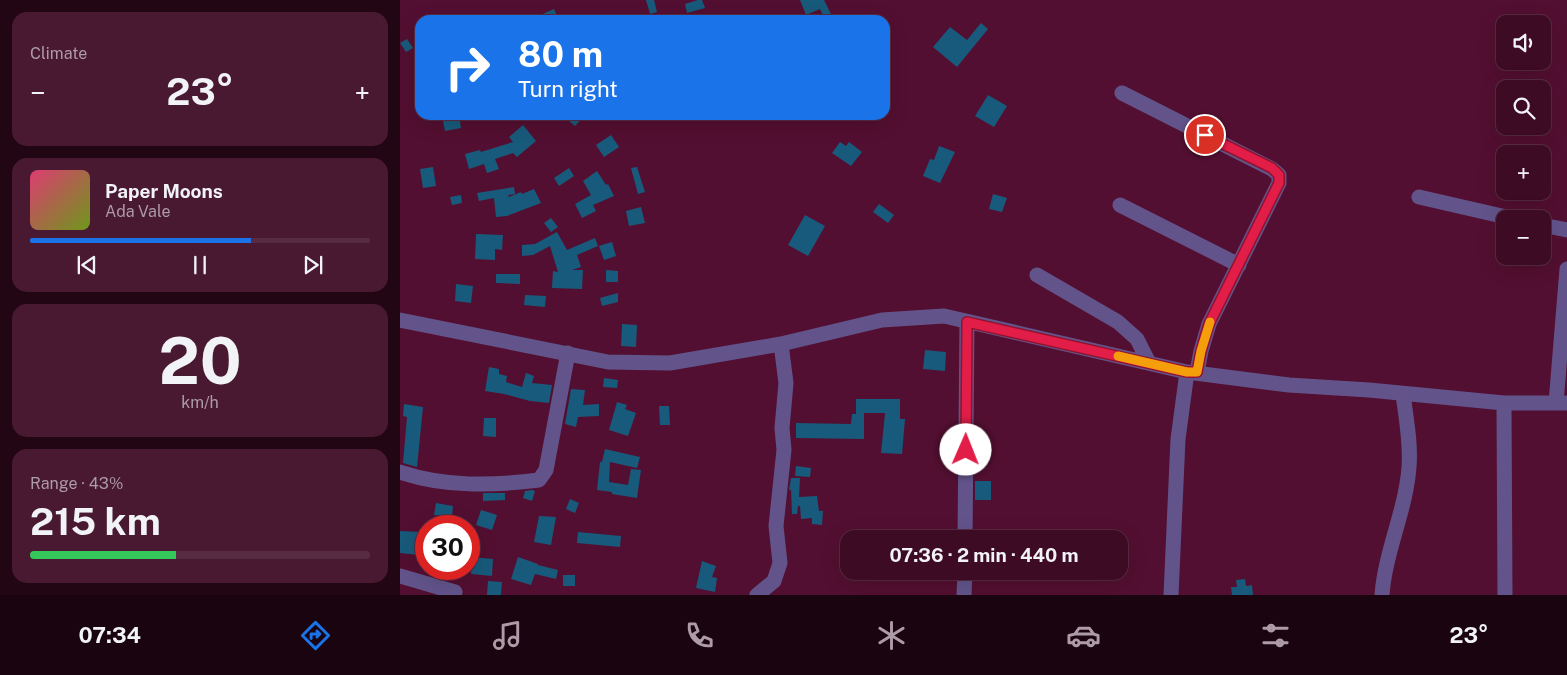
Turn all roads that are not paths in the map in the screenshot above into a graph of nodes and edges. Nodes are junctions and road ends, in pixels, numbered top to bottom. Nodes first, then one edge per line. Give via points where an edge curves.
1 (1122, 93) dead end
2 (1419, 197) dead end
3 (1120, 205) dead end
4 (1496, 215) edge
5 (1551, 227) edge
6 (1567, 230) edge
7 (1239, 265) junction
8 (1567, 268) edge
9 (1037, 275) dead end
10 (400, 320) edge
11 (967, 322) junction
12 (781, 344) junction
13 (568, 353) junction
14 (1149, 363) junction
15 (1192, 372) junction
16 (1403, 394) junction
17 (1504, 403) junction
18 (1562, 403) edge
19 (400, 472) edge
20 (965, 530) edge
21 (400, 576) edge
22 (965, 580) edge
23 (455, 592) dead end
24 (757, 595) edge
25 (964, 595) edge
26 (1171, 595) edge
27 (1382, 595) edge
28 (1505, 595) edge

1 - 7 street via 1272,168 1279,175 1279,183
2 - 4 street
3 - 7 street
5 - 6 street
7 - 15 street via 1209,324
8 - 18 street
9 - 14 street via 1118,322 1137,339
10 - 13 street
11 - 12 street via 944,316 882,320
11 - 14 street
11 - 20 street
12 - 13 street via 670,363 608,362
12 - 24 street via 786,384 782,428 784,450 776,526 780,563 774,581
13 - 19 street via 546,470 539,480 484,485 419,478
14 - 15 street
15 - 16 street
15 - 26 street via 1178,439
16 - 17 street
16 - 27 street via 1409,469 1385,566
17 - 18 street
17 - 28 street
21 - 23 street
22 - 25 street

